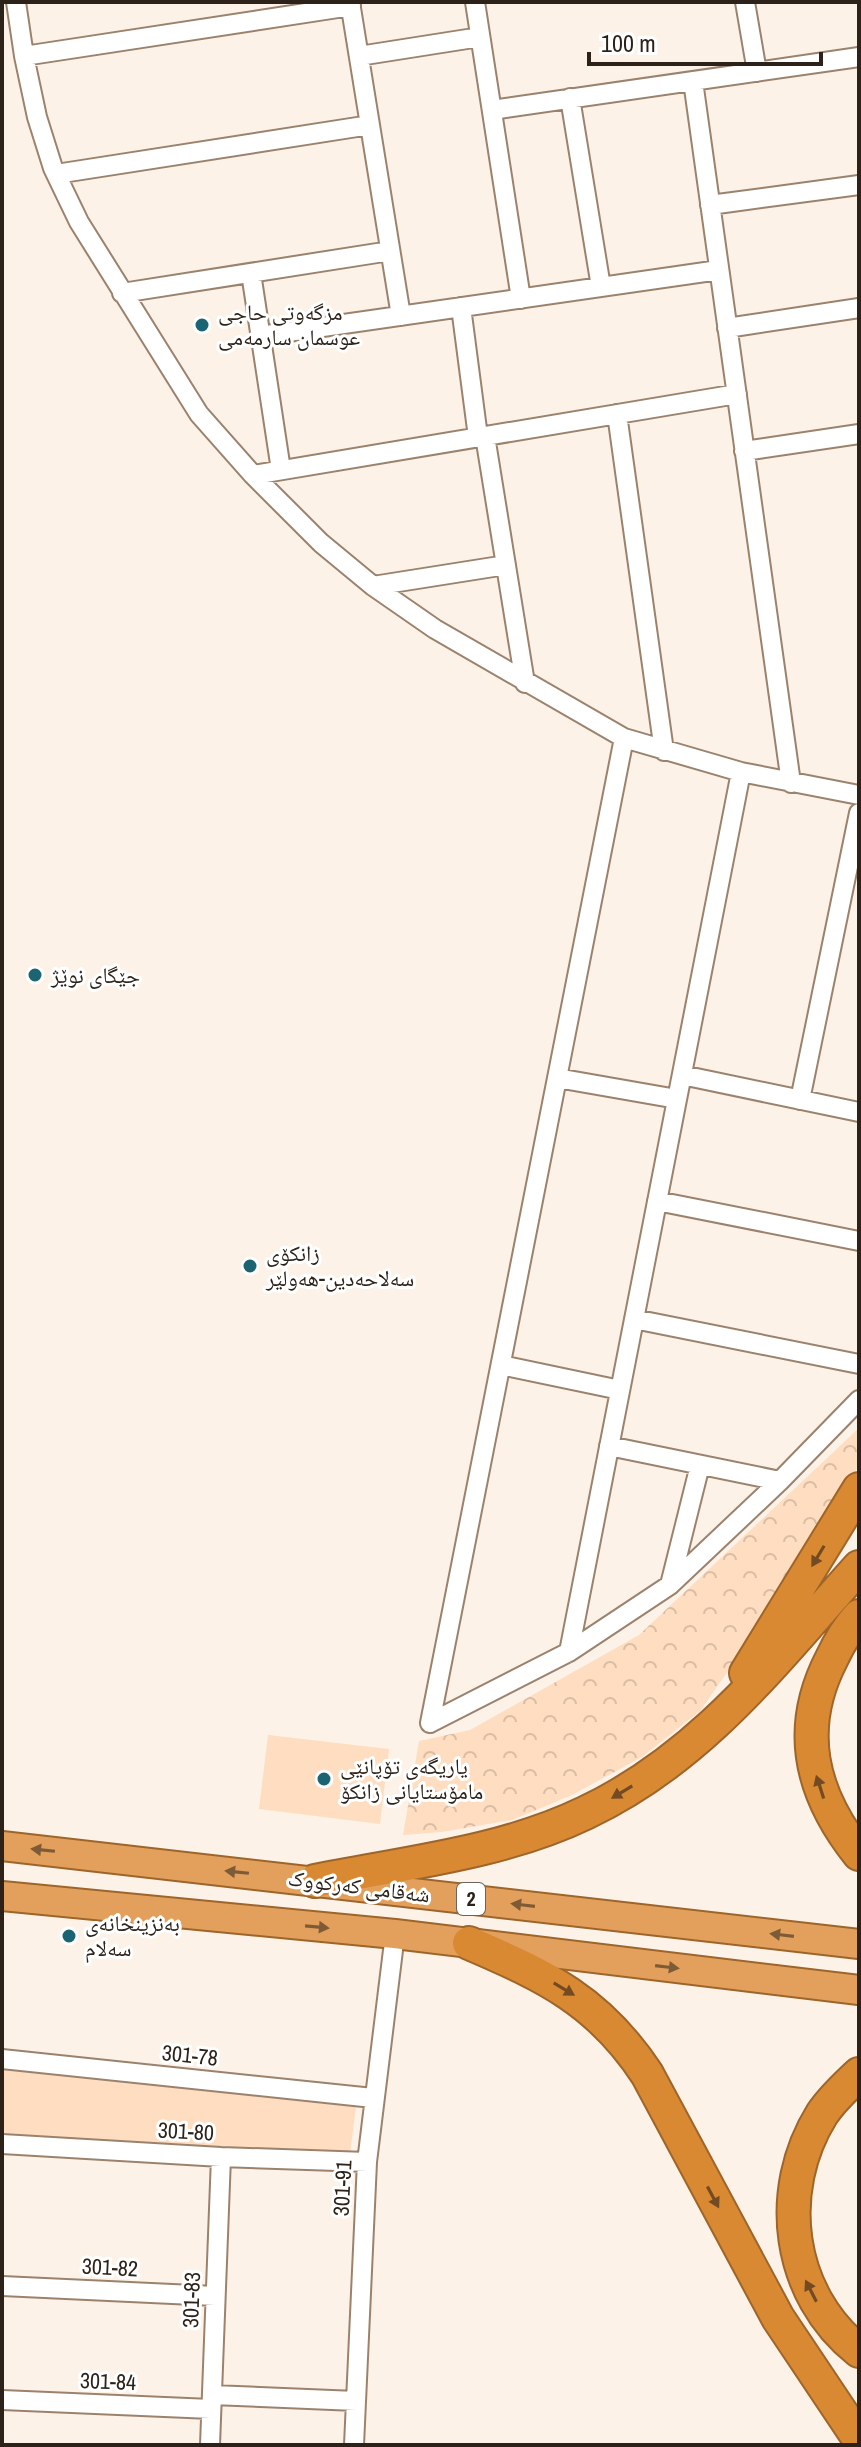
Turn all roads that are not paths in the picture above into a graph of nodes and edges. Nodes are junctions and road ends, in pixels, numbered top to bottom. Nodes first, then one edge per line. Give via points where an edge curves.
1 (16, 2) edge
2 (475, 2) edge
3 (745, 2) edge
4 (350, 4) edge
5 (480, 37) junction
6 (24, 56) junction
7 (359, 56) junction
8 (859, 57) edge
9 (757, 72) junction
10 (693, 81) junction
11 (570, 98) junction
12 (492, 110) junction
13 (370, 125) junction
14 (56, 174) junction
15 (859, 185) edge
16 (710, 205) junction
17 (390, 251) junction
18 (719, 270) junction
19 (251, 273) junction
20 (601, 287) junction
21 (122, 293) junction
22 (521, 299) junction
23 (461, 307) junction
24 (859, 308) edge
25 (401, 316) junction
26 (727, 328) junction
27 (260, 336) junction
28 (737, 394) junction
29 (617, 414) junction
30 (859, 434) edge
31 (482, 437) junction
32 (744, 451) junction
33 (281, 470) junction
34 (253, 475) junction
35 (506, 565) junction
36 (373, 586) junction
37 (525, 683) junction
38 (624, 738) junction
39 (664, 751) junction
40 (741, 772) junction
41 (791, 783) junction
42 (859, 795) edge
43 (859, 813) edge
44 (682, 1075) junction
45 (557, 1078) junction
46 (677, 1099) junction
47 (800, 1100) junction
48 (859, 1112) edge
49 (657, 1201) junction
50 (859, 1241) edge
51 (634, 1319) junction
52 (859, 1364) edge
53 (501, 1365) junction
54 (620, 1390) junction
55 (859, 1400) edge
56 (609, 1446) junction
57 (700, 1465) junction
58 (780, 1481) junction
59 (859, 1489) edge
60 (859, 1567) edge
61 (670, 1585) junction
62 (859, 1616) edge
63 (569, 1652) junction
64 (687, 1748) junction
65 (2, 1846) edge
66 (859, 1854) edge
67 (315, 1881) junction
68 (2, 1896) edge
69 (395, 1934) junction
70 (469, 1943) junction
71 (859, 1944) edge
72 (859, 1990) edge
73 (2, 2059) edge
74 (859, 2074) edge
75 (373, 2098) junction
76 (2, 2144) edge
77 (221, 2157) junction
78 (367, 2162) junction
79 (2, 2286) edge
80 (215, 2296) junction
81 (859, 2351) edge
82 (810, 2367) junction
83 (2, 2400) edge
84 (356, 2401) junction
85 (211, 2402) junction
86 (859, 2439) edge
87 (210, 2445) edge
88 (354, 2445) edge
89 (855, 2445) edge

1 - 6 street
2 - 5 street
3 - 9 street
4 - 6 street
4 - 7 street
5 - 7 street
5 - 12 street
6 - 14 street
7 - 13 street
8 - 9 street
9 - 10 street
10 - 11 street
10 - 16 street
11 - 12 street
11 - 20 street
12 - 22 street
13 - 14 street
13 - 17 street
14 - 21 street
15 - 16 street
16 - 18 street
17 - 19 street
17 - 25 street
18 - 20 street
18 - 26 street
19 - 21 street
19 - 27 street
20 - 22 street
21 - 34 street via 199,414
22 - 23 street
23 - 25 street
23 - 31 street
24 - 26 street
25 - 27 street
26 - 28 street
27 - 33 street
28 - 29 street
28 - 32 street
29 - 31 street
29 - 39 street
30 - 32 street
31 - 33 street
31 - 35 street
32 - 41 street
33 - 34 street
34 - 36 street
35 - 36 street
35 - 37 street
36 - 37 street
37 - 38 street
38 - 39 street
38 - 45 street
39 - 40 street
40 - 41 street
40 - 44 street
41 - 42 street
43 - 47 street
44 - 46 street
44 - 47 street
45 - 46 street
45 - 53 street
46 - 49 street
47 - 48 street
49 - 50 street
49 - 51 street
51 - 52 street
51 - 54 street
53 - 54 street
53 - 63 street via 430,1723
54 - 56 street
55 - 58 street
56 - 57 street
56 - 63 street
57 - 58 street
57 - 61 street
58 - 61 street
59 -> 64 highway via 757,1657
60 - 64 highway via 735,1707
61 - 63 street
66 -> 62 highway via 825,1802 811,1752 815,1700 824,1673
64 -> 67 highway via 585,1813 547,1828 465,1852
67 -> 65 highway, شەقامی کەرکووک / 2
71 -> 67 highway, شەقامی کەرکووک / 2
68 -> 69 highway, شەقامی کەرکووک / 2
69 - 70 highway, شەقامی کەرکووک / 2
69 - 75 street, 301-91
70 -> 72 highway, شەقامی کەرکووک / 2
70 -> 82 highway via 569,1992 629,2047
73 - 75 street, 301-78
81 -> 74 highway via 832,2326 806,2282 793,2235 792,2207 810,2136 823,2112
75 - 78 street, 301-91
76 - 77 street, 301-80
77 - 78 street, 301-80
77 - 80 street, 301-83
78 - 84 street, 301-91
79 - 80 street, 301-82
80 - 85 street, 301-83
82 - 86 highway
82 - 89 highway
83 - 85 street, 301-84
84 - 85 street, 301-84
84 - 88 street, 301-91
85 - 87 street, 301-83

